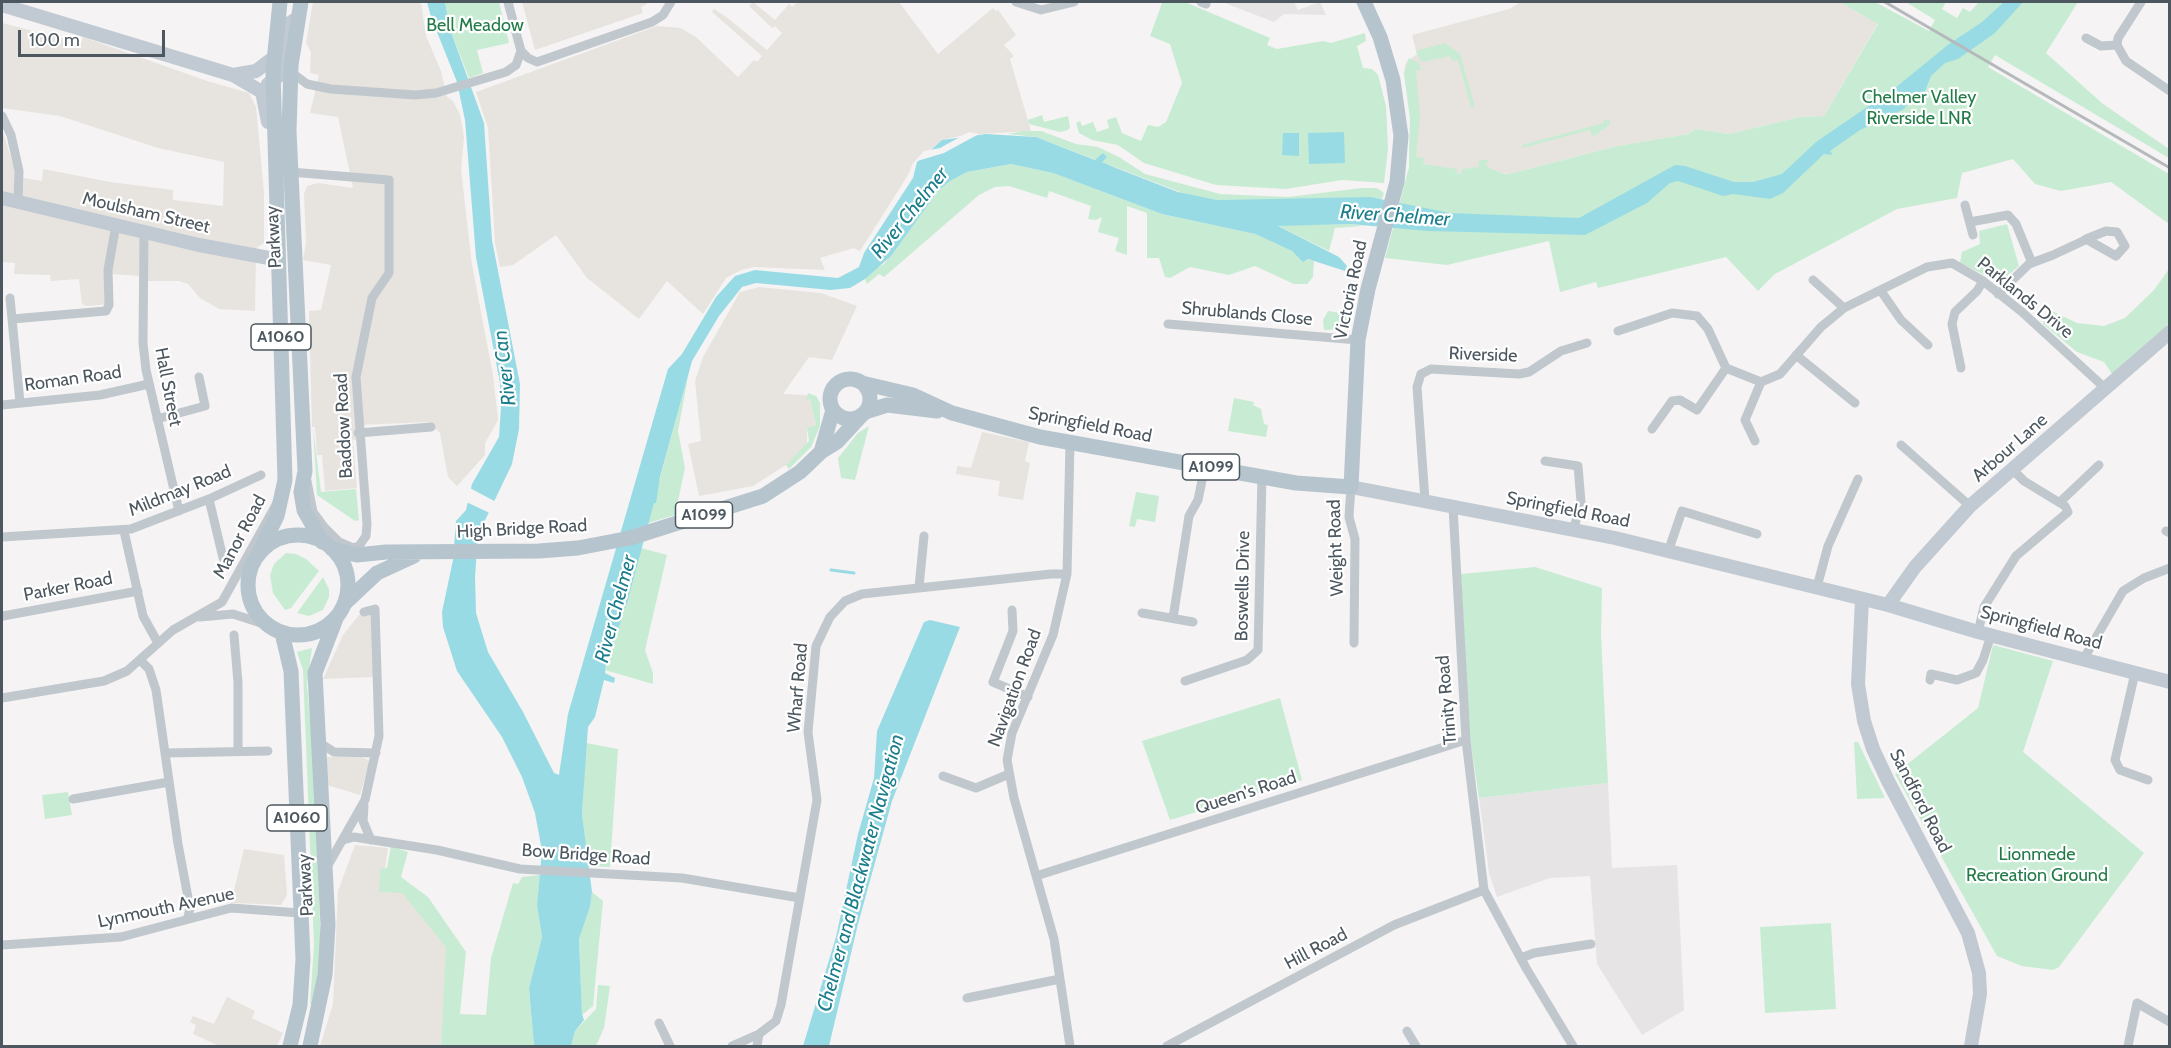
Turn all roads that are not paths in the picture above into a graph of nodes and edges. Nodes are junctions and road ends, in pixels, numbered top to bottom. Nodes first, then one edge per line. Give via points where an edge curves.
1 (280, 2) edge
2 (301, 2) edge
3 (508, 2) edge
4 (671, 2) edge
5 (1016, 2) edge
6 (1074, 2) edge
7 (1364, 2) edge
8 (2141, 2) edge
9 (2, 5) edge
10 (298, 18) junction
11 (2086, 38) dead end
12 (2117, 45) junction
13 (521, 51) junction
14 (273, 58) junction
15 (291, 72) junction
16 (254, 77) junction
17 (273, 81) junction
18 (2169, 91) edge
19 (2, 116) edge
20 (290, 172) junction
21 (276, 185) junction
22 (2, 198) edge
23 (18, 201) junction
24 (1965, 205) dead end
25 (1970, 222) junction
26 (116, 225) junction
27 (144, 231) junction
28 (1973, 235) dead end
29 (2086, 239) dead end
30 (2032, 263) junction
31 (279, 267) junction
32 (1813, 280) dead end
33 (1983, 282) junction
34 (1881, 291) junction
35 (1998, 294) junction
36 (10, 298) dead end
37 (1844, 308) junction
38 (12, 319) junction
39 (1168, 324) dead end
40 (1618, 331) dead end
41 (2169, 332) edge
42 (1358, 340) junction
43 (1587, 343) dead end
44 (1928, 345) dead end
45 (1796, 355) junction
46 (1726, 368) junction
47 (1961, 368) dead end
48 (199, 377) dead end
49 (1761, 382) junction
50 (862, 383) junction
51 (148, 384) junction
52 (2106, 389) junction
53 (20, 403) junction
54 (1855, 404) dead end
55 (2, 405) edge
56 (833, 410) junction
57 (952, 413) junction
58 (863, 414) junction
59 (157, 419) junction
60 (431, 427) dead end
61 (1652, 429) dead end
62 (358, 433) junction
63 (1755, 441) dead end
64 (1070, 443) junction
65 (1901, 445) dead end
66 (819, 454) junction
67 (1545, 461) dead end
68 (2098, 465) dead end
69 (1205, 466) junction
70 (2012, 469) junction
71 (305, 471) junction
72 (261, 475) dead end
73 (1262, 476) junction
74 (1857, 479) dead end
75 (1352, 487) junction
76 (284, 488) junction
77 (209, 499) junction
78 (1425, 500) junction
79 (2060, 501) junction
80 (1970, 506) junction
81 (1453, 507) junction
82 (179, 511) junction
83 (1574, 528) junction
84 (124, 531) junction
85 (1757, 534) dead end
86 (924, 536) dead end
87 (2, 537) edge
88 (327, 546) junction
89 (353, 548) joint
90 (1668, 552) junction
91 (419, 553) junction
92 (258, 555) junction
93 (223, 558) dead end
94 (2169, 568) edge
95 (1067, 574) junction
96 (919, 587) junction
97 (1816, 587) junction
98 (138, 591) junction
99 (1862, 599) junction
100 (1888, 605) junction
101 (340, 610) junction
102 (1012, 610) dead end
103 (364, 612) dead end
104 (1142, 613) dead end
105 (3, 616) dead end
106 (1173, 618) junction
107 (192, 619) junction
108 (1193, 622) dead end
109 (267, 625) junction
110 (282, 633) junction
111 (1984, 634) junction
112 (234, 635) dead end
113 (158, 643) junction
114 (1353, 643) dead end
115 (140, 660) junction
116 (2083, 660) junction
117 (2135, 674) junction
118 (1930, 680) dead end
119 (1185, 681) dead end
120 (2169, 681) edge
121 (1028, 697) junction
122 (2, 698) edge
123 (1466, 740) junction
124 (318, 741) junction
125 (238, 750) junction
126 (268, 751) dead end
127 (166, 753) junction
128 (376, 753) junction
129 (1009, 774) junction
130 (944, 776) dead end
131 (2148, 780) dead end
132 (169, 782) junction
133 (73, 799) dead end
134 (365, 800) junction
135 (343, 840) junction
136 (371, 840) junction
137 (325, 872) junction
138 (1036, 876) junction
139 (1484, 890) junction
140 (800, 898) junction
141 (300, 913) junction
142 (188, 917) junction
143 (1591, 944) dead end
144 (2, 945) edge
145 (1521, 958) junction
146 (1060, 979) junction
147 (967, 998) dead end
148 (2169, 1022) edge
149 (659, 1023) dead end
150 (1407, 1031) dead end
151 (759, 1034) junction
152 (290, 1047) edge
153 (310, 1047) edge
154 (670, 1047) edge
155 (732, 1047) edge
156 (757, 1047) edge
157 (1070, 1047) edge
158 (1167, 1047) edge
159 (1416, 1047) edge
160 (1573, 1047) edge
161 (1971, 1047) edge
162 (2128, 1047) edge

1 - 14 main road, Parkway / A1060
2 - 10 main road, Parkway / A1060
3 - 13 street
4 - 13 street via 666,11 646,25 537,62
5 - 6 street via 1041,10
7 - 42 main road, Victoria Road via 1388,60 1401,136 1394,194
8 - 12 street
9 - 16 main road via 233,75
10 - 15 main road, Parkway / A1060
10 - 17 main road, A1060 via 288,24 281,71
11 - 12 street via 2101,46
12 - 18 street via 2126,61
13 - 15 street via 516,65 506,72 436,93 331,89 307,84
14 - 16 main road
14 - 17 main road, Parkway / A1060
15 - 20 main road, Parkway / A1060
16 - 17 main road via 264,85
16 - 21 main road, Parkway via 265,99
17 - 21 main road, Parkway / A1060
19 - 23 street via 19,171
20 - 62 street, Baddow Road via 389,180 390,266 372,298 357,359
20 - 71 main road, Parkway / A1060
21 - 31 main road, Parkway / A1060
22 - 23 main road, Moulsham Street
23 - 26 main road, Moulsham Street
24 - 25 street
25 - 28 street
25 - 30 street via 2008,215 2016,224
26 - 27 main road, Moulsham Street
26 - 38 street via 106,311
27 - 31 main road, Moulsham Street via 269,258
27 - 51 street, Hall Street via 143,343
29 - 30 street
30 - 35 street
31 - 76 main road, Parkway / A1060
32 - 37 street
33 - 34 street, Parklands Drive via 1952,263 1927,267
33 - 35 street, Parklands Drive
33 - 47 street via 1955,312 1952,324
34 - 37 street, Parklands Drive
34 - 44 street via 1901,320
35 - 52 street, Parklands Drive
36 - 38 street
37 - 45 street, Parklands Drive
38 - 53 street
39 - 42 street, Shrublands Close
40 - 46 street via 1672,313 1697,316 1708,329
41 - 52 main road, Arbour Lane
42 - 75 main road, Victoria Road
43 - 78 street, Riverside via 1561,351 1529,372 1519,374 1425,370 1417,387
45 - 49 street, Parklands Drive via 1780,374
45 - 54 street
46 - 49 street
46 - 61 street via 1697,410 1680,400 1672,401
48 - 59 street via 205,406
49 - 63 street via 1745,420
50 - 56 main road, A1099 via 851,379 834,386 829,398
50 - 57 main road, Springfield Road / A1099 via 913,395
50 - 58 main road via 870,400
51 - 53 street, Roman Road via 100,395
51 - 59 street, Hall Street
52 - 70 main road, Arbour Lane
53 - 55 street, Roman Road
56 - 58 main road, A1099 via 849,419
56 - 66 main road, A1099
57 - 58 main road, Springfield Road / A1099 via 887,405
57 - 64 main road, Springfield Road / A1099
58 - 66 main road, High Bridge Road / A1099 via 837,442
59 - 82 street, Hall Street
60 - 62 street
62 - 89 street, Baddow Road via 367,531 363,542
64 - 69 main road, Springfield Road / A1099
64 - 95 street, Navigation Road
65 - 80 street
66 - 91 main road, High Bridge Road / A1099 via 764,496 630,538 539,551
67 - 83 street via 1578,466 1581,502
68 - 79 street
69 - 73 main road, Springfield Road / A1099
69 - 106 street via 1198,500 1190,516
70 - 79 street via 2031,487
70 - 80 main road, Arbour Lane
71 - 88 main road, Parkway / A1060 via 304,510
71 - 89 street, Parkway via 313,512 333,537
72 - 77 street, Mildmay Road
73 - 75 main road, Springfield Road / A1099
73 - 119 street, Boswells Drive via 1258,650 1247,660
74 - 97 street via 1828,546
75 - 78 main road, Springfield Road
75 - 114 street, Weight Road via 1349,517 1355,539
76 - 92 main road, Parkway / A1060 via 277,516
76 - 107 street, Manor Road via 226,597
77 - 82 street, Mildmay Road
77 - 93 street
78 - 81 main road, Springfield Road
79 - 111 street via 2067,508 2066,515 2016,556 1983,607
80 - 100 main road, Arbour Lane via 1915,567
81 - 83 main road, Springfield Road
81 - 123 street, Trinity Road
82 - 84 street, Mildmay Road
83 - 90 main road, Springfield Road
84 - 87 street, Mildmay Road
84 - 98 street
85 - 90 street via 1682,511
86 - 96 street
88 - 91 main road, High Bridge Road / A1099 via 357,555
88 - 92 main road via 304,536 290,536 273,542
88 - 101 main road, A1060 via 343,564 347,582
90 - 97 main road, Springfield Road
91 - 101 main road, High Bridge Road / A1099 via 377,573
92 - 109 main road, A1060 via 250,570 248,591 255,611
94 - 116 street via 2122,591
95 - 96 street, Wharf Road
95 - 121 street, Navigation Road via 1053,634
96 - 140 street, Wharf Road via 853,596 837,608 820,636 808,732 817,800
97 - 99 main road, Springfield Road
98 - 105 street, Parker Road
98 - 113 street via 146,624
99 - 100 main road, Springfield Road
99 - 161 main road, Sandford Road via 1858,684 1864,720 1888,781 1968,933 1980,994
100 - 111 main road, Springfield Road
101 - 110 main road, A1060 via 325,627 310,634
101 - 124 main road, Parkway / A1060 via 315,673
102 - 121 street via 1013,631 993,682
103 - 128 street via 375,609 380,702
104 - 106 street
106 - 108 street
107 - 109 street, Manor Road via 233,614
107 - 113 street, Manor Road
109 - 110 main road, A1060
110 - 141 main road, Parkway / A1060 via 291,671
111 - 116 main road, Springfield Road
111 - 118 street via 1976,673 1957,680 1931,674
112 - 125 street
113 - 115 street, Manor Road
115 - 122 street, Manor Road via 104,681
115 - 127 street via 154,681
116 - 117 main road, Springfield Road
117 - 120 main road, Springfield Road
117 - 131 street via 2115,760 2120,770
121 - 129 street, Navigation Road via 1009,746
123 - 138 street, Queen's Road
123 - 139 street, Trinity Road
124 - 128 street via 334,752
124 - 137 main road, Parkway / A1060
125 - 126 street
125 - 127 street
127 - 132 street
128 - 134 street
129 - 130 street via 976,788
129 - 138 street, Navigation Road
132 - 133 street
132 - 142 street via 190,908
134 - 135 street
134 - 136 street via 363,821
135 - 136 street, Bow Bridge Road
135 - 137 street
136 - 140 street, Bow Bridge Road via 460,854 520,869 682,878
137 - 153 main road, Parkway / A1060 via 325,975
138 - 146 street, Navigation Road via 1054,939
139 - 145 street
139 - 158 street, Hill Road via 1394,925
140 - 151 street, Wharf Road via 779,1014
141 - 142 street, Lynmouth Avenue via 231,908
141 - 152 main road, Parkway / A1060 via 300,1005
142 - 144 street, Lynmouth Avenue via 122,937
143 - 145 street
145 - 160 street
146 - 147 street
146 - 157 street, Navigation Road
148 - 162 street via 2137,1003
149 - 154 street
150 - 159 street
151 - 155 street, Wharf Road
151 - 156 street

